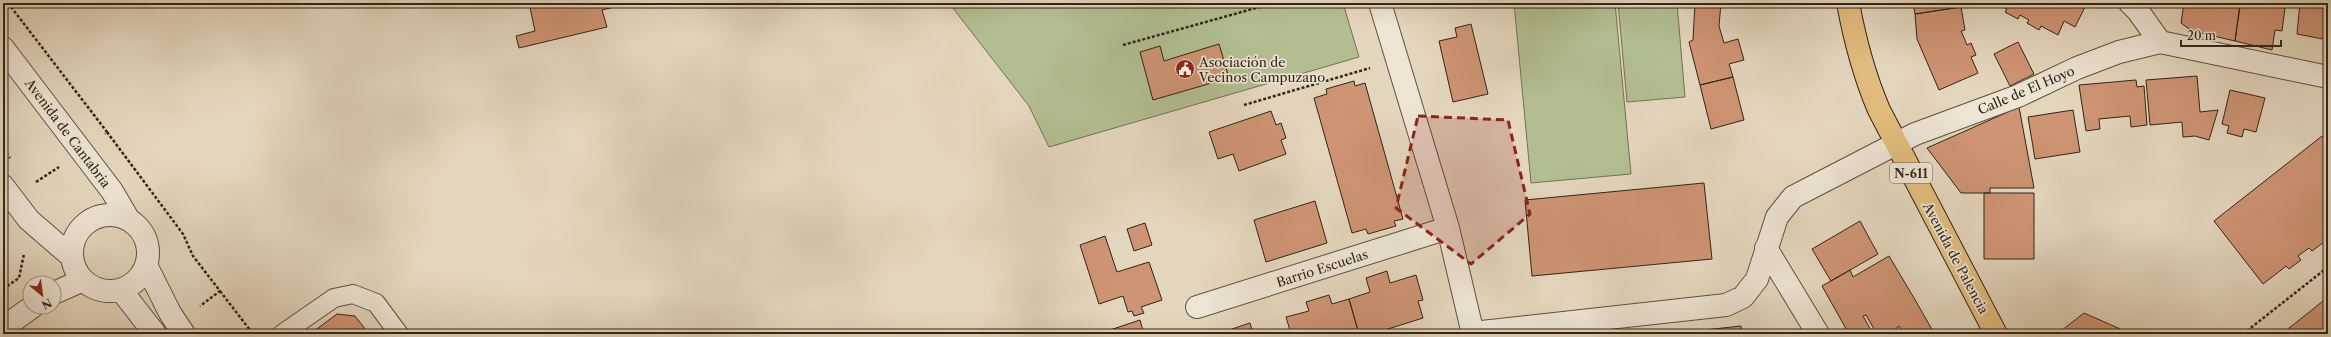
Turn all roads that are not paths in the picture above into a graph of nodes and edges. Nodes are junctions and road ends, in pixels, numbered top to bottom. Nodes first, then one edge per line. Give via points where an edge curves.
1 (1380, 3) edge
2 (1848, 3) edge
3 (2137, 6) edge
4 (2160, 42) junction
5 (3, 48) edge
6 (2328, 77) edge
7 (1895, 144) junction
8 (3, 186) edge
9 (129, 220) junction
10 (1448, 228) junction
11 (1766, 248) junction
12 (72, 258) junction
13 (146, 265) junction
14 (83, 280) junction
15 (62, 289) edge
16 (121, 290) junction
17 (1197, 307) dead end
18 (22, 314) edge
19 (3, 328) edge
20 (180, 329) edge
21 (155, 334) edge
22 (282, 334) edge
23 (399, 334) edge
24 (1473, 334) edge
25 (1818, 334) edge
26 (1996, 334) edge

1 - 10 street
2 - 7 highway, Avenida de Palencia / N-611 via 1856,48 1866,80
3 - 4 street
4 - 6 street, Calle de El Hoyo
4 - 7 street, Calle de El Hoyo via 2119,52 2077,68 2018,96 1915,134
5 - 9 street, Avenida de Cantabria via 112,191
7 - 11 street, Calle de El Hoyo via 1793,197 1777,216
7 - 26 highway, Avenida de Palencia / N-611
8 - 12 street via 34,225
9 - 12 street via 106,215 94,218 77,234
9 - 13 street, Avenida de Cantabria via 139,228 146,239
10 - 17 street, Barrio Escuelas
10 - 24 street
11 - 24 street, Calle de El Hoyo via 1757,279 1743,297 1726,305
11 - 25 street
12 - 14 street via 75,270
13 - 16 street, Avenida de Cantabria via 134,284
13 - 20 street, Avenida de Cantabria
14 - 15 street
14 - 16 street via 102,290
16 - 21 street
18 - 19 street
22 - 23 lane via 334,298 353,294 376,303

